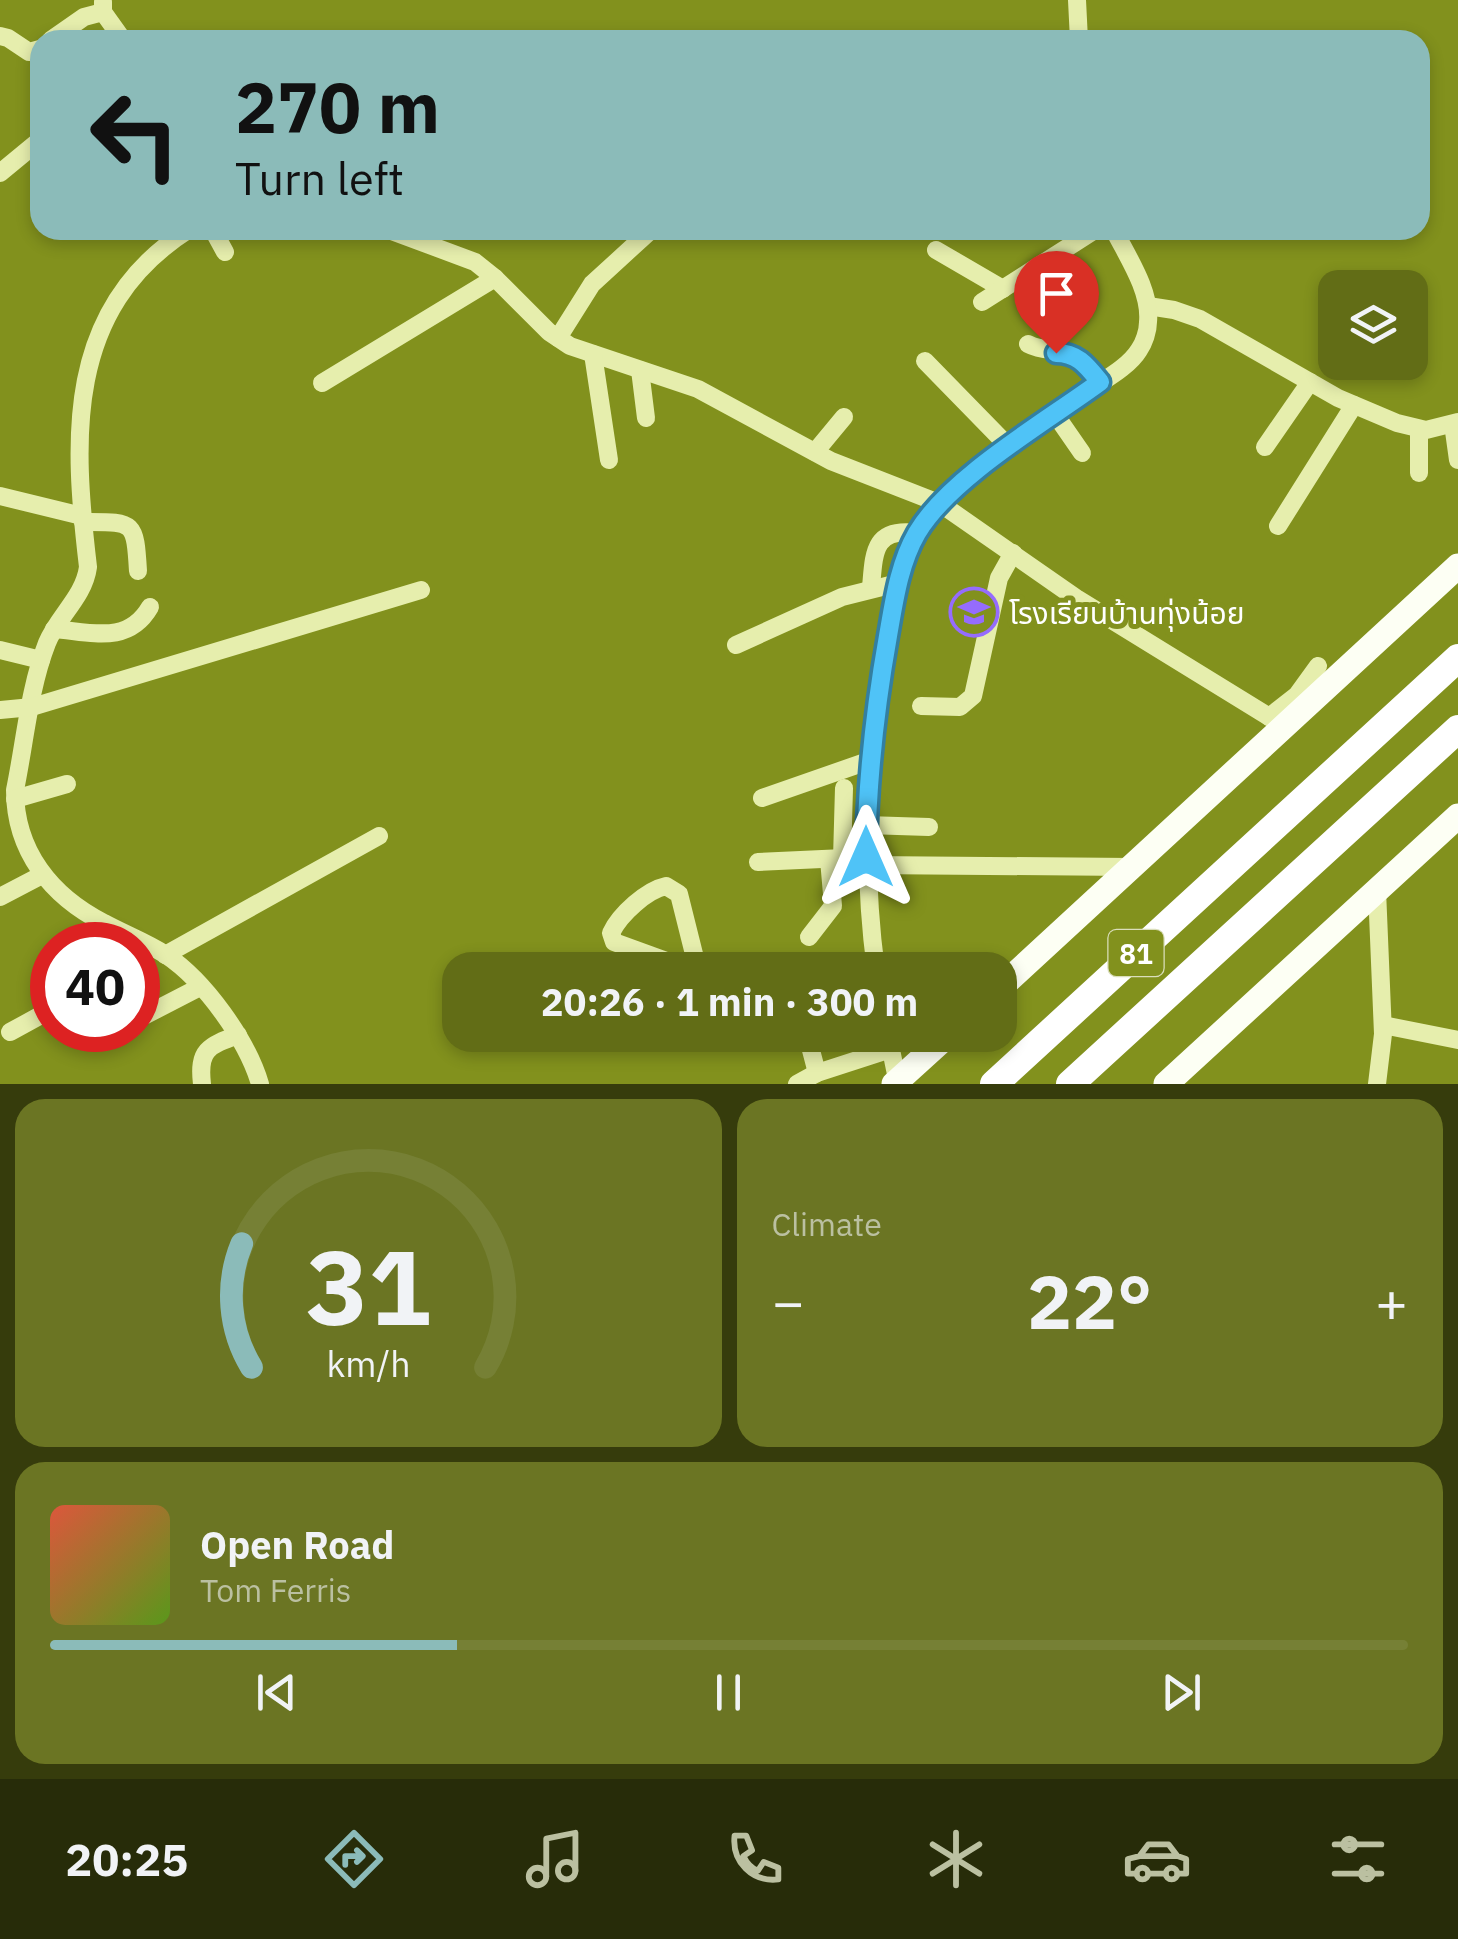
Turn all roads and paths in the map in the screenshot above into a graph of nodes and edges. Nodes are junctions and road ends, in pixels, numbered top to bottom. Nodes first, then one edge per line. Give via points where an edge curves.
1 (1077, 0) edge
2 (103, 6) edge
3 (65, 30) edge
4 (117, 30) edge
5 (1078, 30) edge
6 (0, 36) edge
7 (30, 52) edge
8 (30, 148) edge
9 (0, 173) edge
10 (175, 240) edge
11 (218, 240) edge
12 (410, 240) edge
13 (640, 240) edge
14 (1079, 240) edge
15 (1118, 240) edge
16 (936, 250) dead end
17 (225, 252) dead end
18 (496, 278) junction
19 (1003, 289) junction
20 (982, 302) dead end
21 (1148, 306) junction
22 (558, 338) junction
23 (1028, 344) dead end
24 (593, 354) junction
25 (925, 362) dead end
26 (640, 370) junction
27 (1100, 382) junction
28 (1310, 382) junction
29 (322, 383) dead end
30 (1354, 405) junction
31 (1054, 414) junction
32 (844, 417) dead end
33 (646, 418) dead end
34 (1456, 423) edge
35 (1419, 429) junction
36 (1008, 446) junction
37 (1265, 447) dead end
38 (815, 452) junction
39 (1082, 453) dead end
40 (609, 460) dead end
41 (1458, 460) edge
42 (1419, 474) dead end
43 (0, 496) edge
44 (941, 504) junction
45 (82, 519) junction
46 (1278, 526) dead end
47 (917, 533) junction
48 (1013, 554) junction
49 (1458, 566) edge
50 (138, 571) dead end
51 (898, 582) junction
52 (871, 588) junction
53 (421, 590) dead end
54 (150, 607) dead end
55 (54, 629) junction
56 (736, 646) dead end
57 (0, 650) edge
58 (1458, 658) edge
59 (41, 660) junction
60 (1318, 666) dead end
61 (921, 706) dead end
62 (32, 707) junction
63 (0, 710) edge
64 (1276, 721) junction
65 (1458, 728) edge
66 (871, 760) junction
67 (67, 784) dead end
68 (844, 788) dead end
69 (762, 798) dead end
70 (10, 808) edge
71 (1458, 816) edge
72 (866, 825) junction
73 (929, 828) dead end
74 (378, 836) dead end
75 (836, 859) junction
76 (866, 861) junction
77 (758, 862) dead end
78 (1134, 866) junction
79 (42, 876) junction
80 (1377, 890) junction
81 (0, 897) edge
82 (102, 922) edge
83 (809, 937) dead end
84 (160, 949) edge
85 (641, 952) edge
86 (694, 952) edge
87 (869, 952) edge
88 (160, 959) edge
89 (1017, 973) edge
90 (200, 988) junction
91 (160, 1008) edge
92 (30, 1021) edge
93 (1383, 1026) junction
94 (10, 1032) dead end
95 (238, 1035) junction
96 (1458, 1040) edge
97 (811, 1052) edge
98 (866, 1052) edge
99 (892, 1052) edge
100 (930, 1052) edge
101 (817, 1073) junction
102 (897, 1083) edge
103 (202, 1084) edge
104 (260, 1084) edge
105 (797, 1084) edge
106 (994, 1084) edge
107 (1070, 1084) edge
108 (1166, 1084) edge
109 (1376, 1084) edge

1 - 5 street
2 - 3 street
2 - 4 street
6 - 7 street
8 - 9 street
10 - 45 street via 111,310 86,371 78,468
11 - 17 street
12 - 18 street via 460,256
13 - 22 street via 592,284
14 - 19 street
15 - 21 street
16 - 19 street
18 - 22 street
18 - 29 street
19 - 20 street
21 - 27 street via 1139,350
21 - 28 street via 1200,320
22 - 24 street
23 - 27 street via 1070,353
24 - 26 street
24 - 40 street
25 - 36 street
26 - 33 street
26 - 38 street via 730,403
27 - 31 street
28 - 30 street
28 - 37 street
30 - 35 street
30 - 46 street
31 - 36 street
31 - 39 street
32 - 38 street
34 - 35 street
34 - 41 street
35 - 42 street
36 - 44 street
38 - 44 street
43 - 45 street
44 - 47 street
44 - 48 street
45 - 50 street via 132,529
45 - 55 street via 86,579
47 - 51 street
47 - 52 street via 892,533 880,542
48 - 61 street via 999,578 974,696 960,707
48 - 64 street
49 - 64 main road
51 - 52 street
51 - 66 street
52 - 56 street
53 - 62 street
54 - 55 street via 126,632
55 - 59 street
57 - 59 street
58 - 106 highway, 81
59 - 62 street
60 - 64 street
62 - 63 street
62 - 70 street
64 - 78 main road
65 - 107 highway, 81
66 - 69 street
66 - 72 street
67 - 70 street
68 - 75 street
70 - 79 street
71 - 80 main road
72 - 73 street
72 - 76 street
74 - 84 street
75 - 76 street
75 - 77 street
75 - 83 street via 833,906
76 - 78 street
76 - 87 street
78 - 89 main road
79 - 81 street
79 - 82 street
80 - 93 street
80 - 108 main road
85 - 86 street via 614,942 611,932 654,888 666,886 679,894
88 - 90 street
90 - 91 street
90 - 95 street
92 - 94 street
93 - 96 street
93 - 109 street
95 - 103 street via 207,1050
95 - 104 street
97 - 101 street
98 - 101 street
99 - 102 street
100 - 102 main road
101 - 105 street

